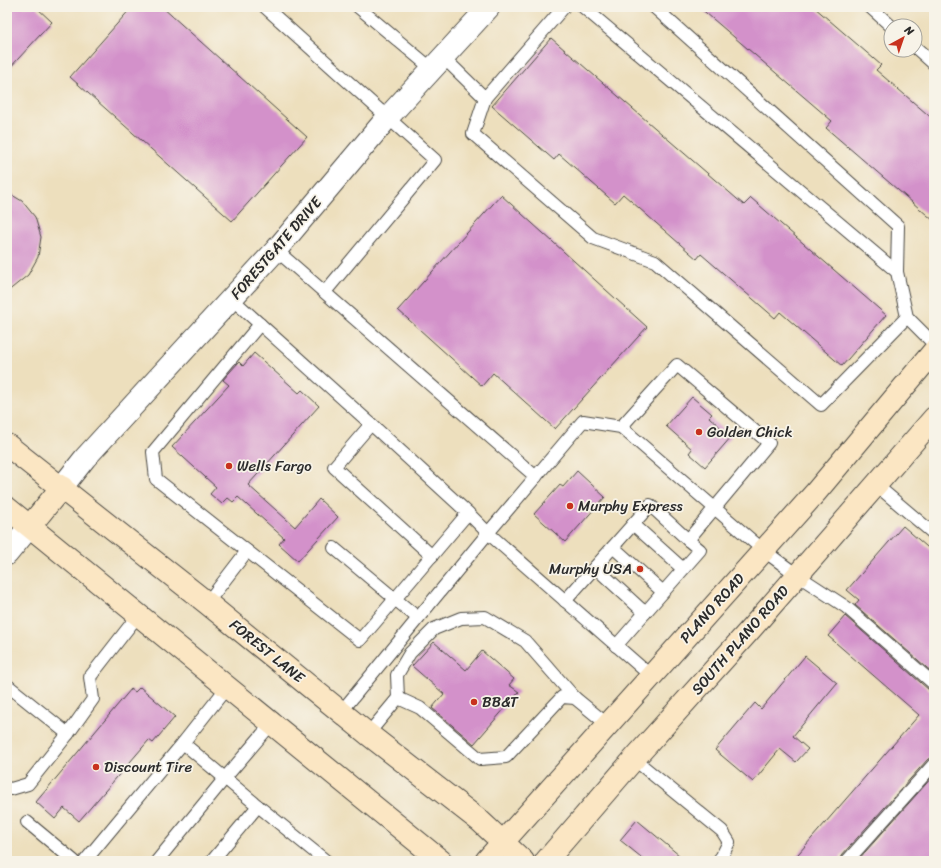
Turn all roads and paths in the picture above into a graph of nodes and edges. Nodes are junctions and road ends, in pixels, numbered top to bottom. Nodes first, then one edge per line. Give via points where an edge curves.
1 (265, 7) edge
2 (358, 7) edge
3 (489, 7) edge
4 (564, 7) edge
5 (583, 7) edge
6 (654, 7) edge
7 (870, 7) edge
8 (883, 19) edge
9 (923, 54) edge
10 (437, 63) junction
11 (934, 64) edge
12 (484, 98) junction
13 (388, 117) junction
14 (276, 250) junction
15 (897, 272) junction
16 (325, 292) junction
17 (231, 298) junction
18 (907, 317) junction
19 (260, 324) junction
20 (934, 344) edge
21 (934, 351) edge
22 (934, 418) edge
23 (371, 424) junction
24 (621, 427) junction
25 (7, 445) edge
26 (536, 477) junction
27 (875, 484) junction
28 (62, 488) junction
29 (7, 508) edge
30 (716, 508) junction
31 (468, 513) junction
32 (633, 524) junction
33 (30, 526) junction
34 (488, 533) junction
35 (934, 534) edge
36 (688, 540) junction
37 (613, 547) junction
38 (334, 548) dead end
39 (763, 550) junction
40 (247, 551) junction
41 (7, 554) edge
42 (432, 556) junction
43 (595, 567) junction
44 (683, 569) junction
45 (797, 575) junction
46 (663, 592) junction
47 (395, 599) junction
48 (566, 601) junction
49 (207, 603) junction
50 (645, 613) junction
51 (139, 614) junction
52 (418, 618) junction
53 (616, 646) junction
54 (651, 676) junction
55 (934, 684) edge
56 (7, 685) edge
57 (228, 686) junction
58 (398, 698) junction
59 (575, 698) junction
60 (341, 712) junction
61 (272, 723) junction
62 (608, 725) junction
63 (68, 734) junction
64 (368, 734) junction
65 (183, 743) junction
66 (634, 759) junction
67 (934, 764) edge
68 (225, 778) junction
69 (7, 788) edge
70 (258, 806) junction
71 (27, 822) dead end
72 (503, 842) junction
73 (74, 861) edge
74 (85, 861) edge
75 (157, 861) edge
76 (212, 861) edge
77 (326, 861) edge
78 (441, 861) edge
79 (486, 861) edge
80 (523, 861) edge
81 (546, 861) edge
82 (718, 861) edge
83 (847, 861) edge

1 - 13 lane
2 - 10 lane
3 - 10 street, FORESTGATE DRIVE
4 - 12 lane
5 - 15 lane
6 - 15 lane via 898,226
7 - 8 lane
9 - 11 lane
10 - 12 lane
10 - 13 street, FORESTGATE DRIVE
12 - 18 lane via 473,134 593,238 655,261 821,405
13 - 14 street, FORESTGATE DRIVE
13 - 16 lane via 435,160
14 - 16 lane
14 - 17 street, FORESTGATE DRIVE
15 - 18 lane
16 - 26 lane
17 - 19 lane
17 - 28 street, FORESTGATE DRIVE via 85,458
18 - 20 lane
19 - 23 lane
19 - 40 lane via 153,452 156,479
21 - 39 main road, PLANO ROAD via 816,492
22 - 27 main road, SOUTH PLANO ROAD
23 - 31 lane
23 - 42 lane via 334,467
24 - 26 lane via 583,421
24 - 30 lane
24 - 30 lane via 677,366 769,443
25 - 28 main road, FOREST LANE
26 - 34 lane
27 - 35 lane
27 - 45 main road, SOUTH PLANO ROAD
28 - 33 main road
28 - 49 main road, FOREST LANE
29 - 33 main road
30 - 36 lane
30 - 39 lane
31 - 34 lane
31 - 42 lane
32 - 36 lane via 650,505
32 - 37 lane
32 - 44 lane
33 - 41 street
33 - 51 main road
34 - 48 lane
34 - 52 lane
36 - 44 lane via 700,550
37 - 43 lane
37 - 46 lane
38 - 47 lane
39 - 45 lane
39 - 54 main road, PLANO ROAD
40 - 47 lane via 360,640
40 - 49 lane
42 - 47 lane
43 - 48 lane
43 - 50 lane
44 - 46 lane
45 - 55 lane via 846,607
45 - 66 main road, SOUTH PLANO ROAD
46 - 50 lane
47 - 52 lane
48 - 53 lane
49 - 60 main road, FOREST LANE
50 - 53 lane
51 - 57 main road
51 - 63 lane via 90,677 93,699
52 - 60 lane
53 - 54 lane
54 - 62 main road, PLANO ROAD
56 - 63 lane
57 - 61 main road
57 - 65 lane
58 - 59 lane via 420,708 480,759 506,757 562,697
58 - 59 lane via 397,675 410,654 434,629 461,618 485,617 525,641
58 - 64 lane
59 - 62 lane
60 - 64 main road, FOREST LANE
61 - 68 lane
61 - 78 main road
62 - 72 main road, PLANO ROAD
63 - 69 lane via 28,784
64 - 72 main road, FOREST LANE via 480,821
65 - 68 lane
65 - 74 lane
66 - 81 main road, SOUTH PLANO ROAD
66 - 82 lane via 722,831 729,842
67 - 83 lane
68 - 70 lane
68 - 75 lane
70 - 76 lane
70 - 77 lane
71 - 73 lane
72 - 79 main road, PLANO ROAD
72 - 80 main road, FOREST LANE

